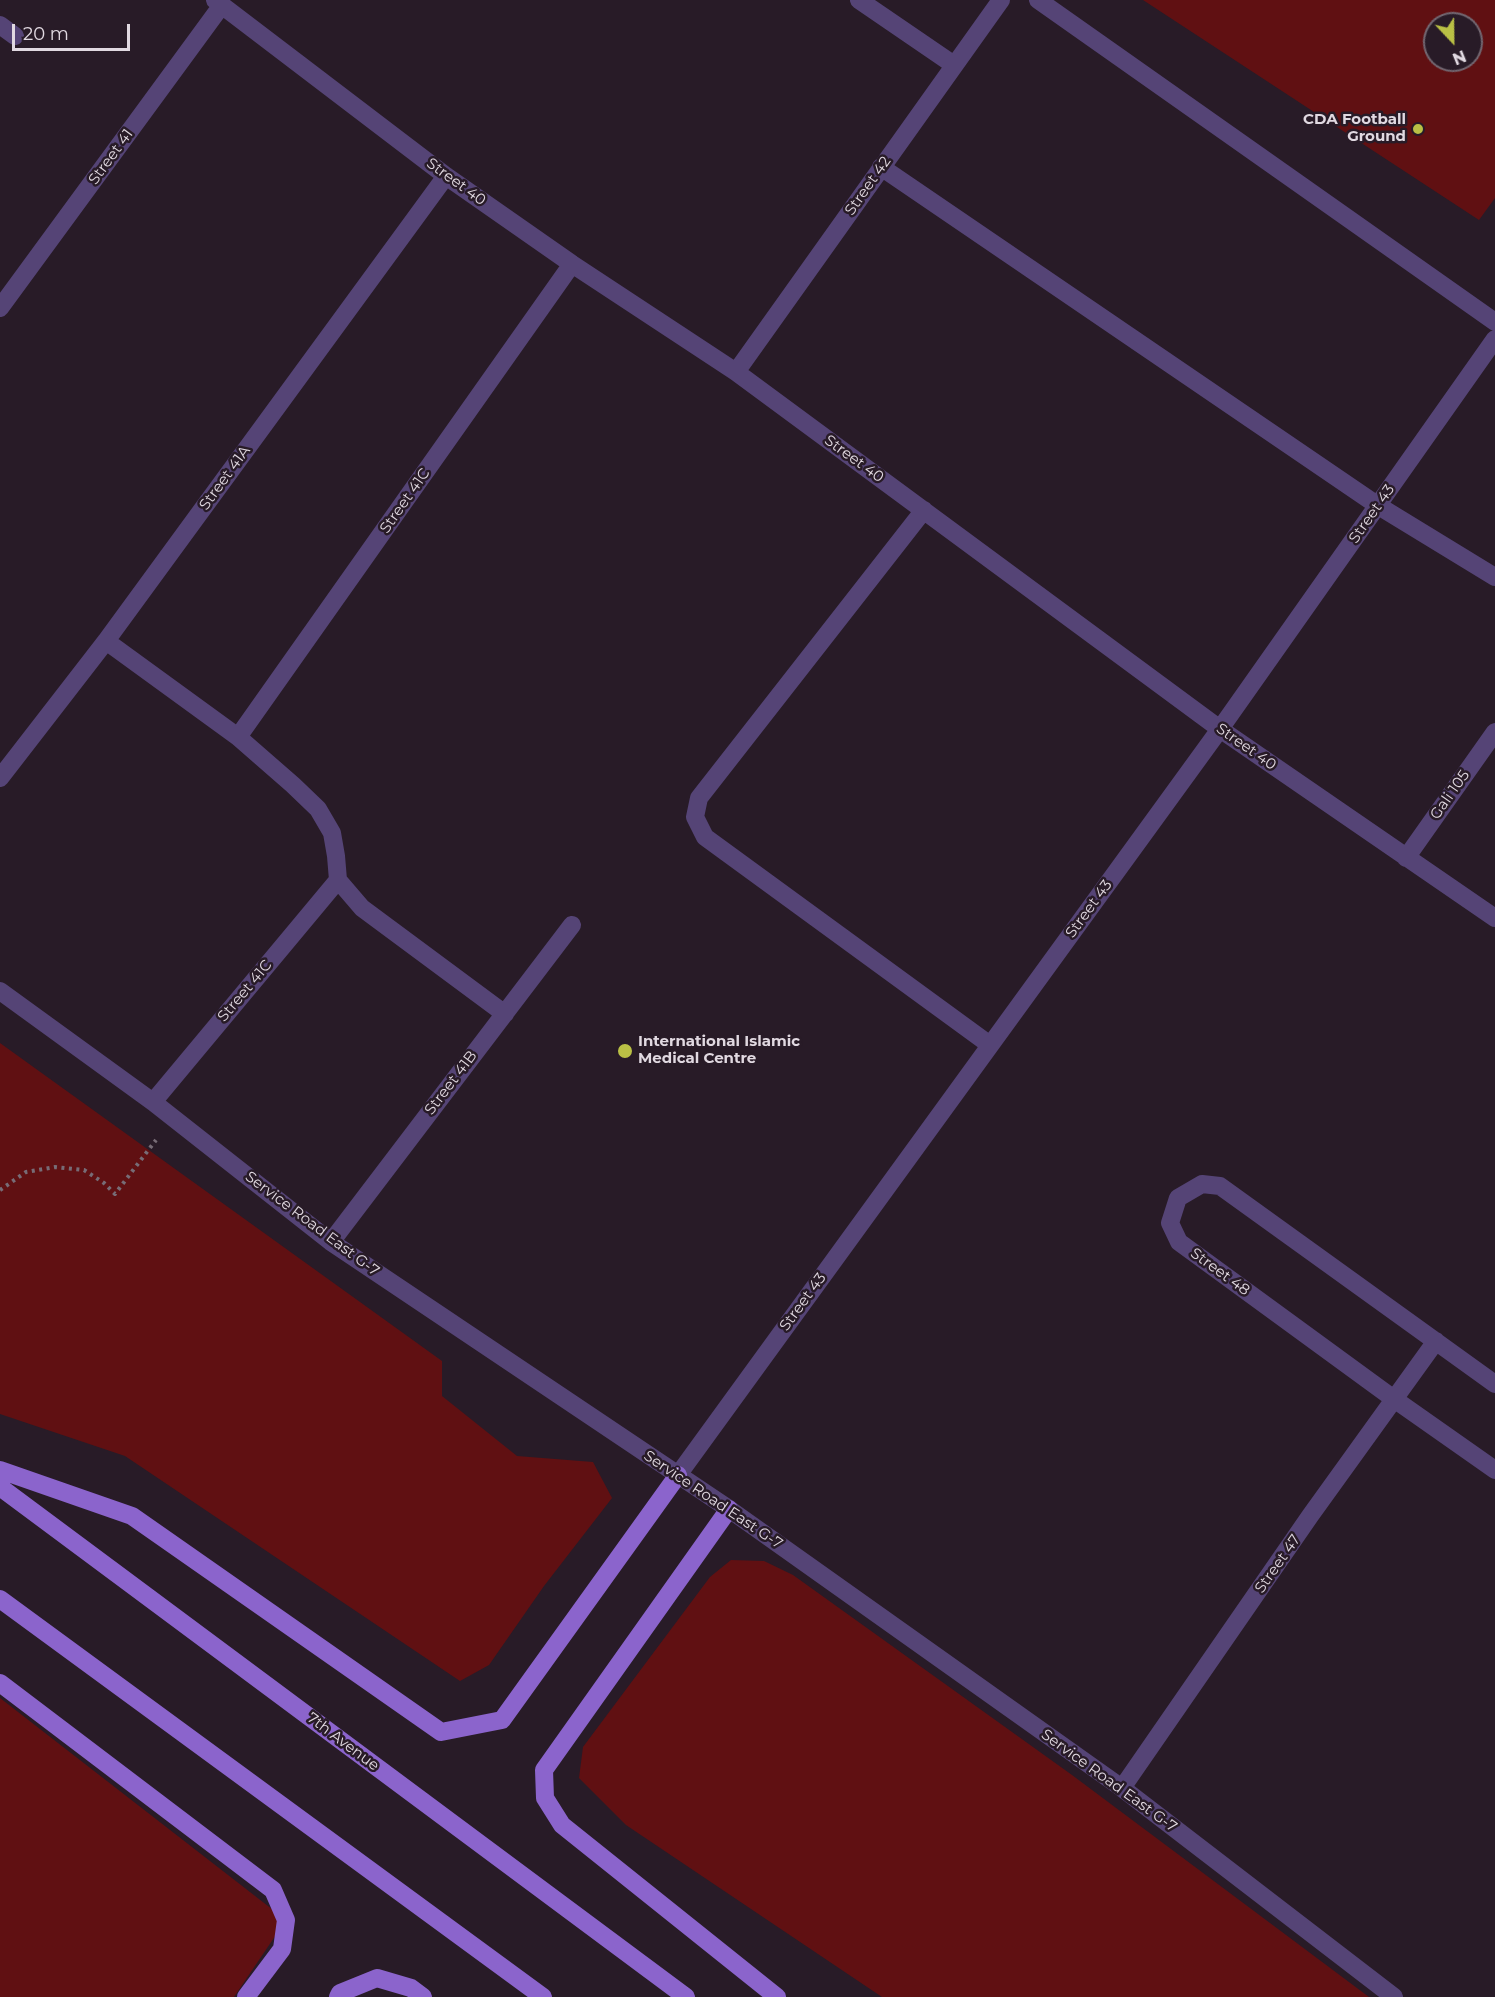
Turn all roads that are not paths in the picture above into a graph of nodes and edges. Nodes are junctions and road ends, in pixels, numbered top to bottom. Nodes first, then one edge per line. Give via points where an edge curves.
1 (859, 0) edge
2 (1001, 0) edge
3 (1038, 0) edge
4 (218, 3) edge
5 (0, 25) edge
6 (15, 36) dead end
7 (954, 65) junction
8 (881, 167) junction
9 (446, 176) junction
10 (572, 264) junction
11 (0, 308) edge
12 (1495, 322) edge
13 (1495, 339) edge
14 (736, 372) junction
15 (1377, 505) junction
16 (924, 510) junction
17 (1495, 577) edge
18 (106, 641) junction
19 (1220, 729) junction
20 (1495, 732) edge
21 (238, 737) junction
22 (0, 778) edge
23 (1406, 858) junction
24 (338, 880) junction
25 (1495, 918) edge
26 (572, 925) dead end
27 (0, 991) edge
28 (0, 999) edge
29 (0, 1009) edge
30 (26, 1010) junction
31 (505, 1014) junction
32 (990, 1045) junction
33 (153, 1102) junction
34 (331, 1242) junction
35 (1436, 1341) junction
36 (1495, 1384) edge
37 (1394, 1399) junction
38 (0, 1470) edge
39 (1495, 1470) edge
40 (678, 1475) junction
41 (0, 1486) edge
42 (729, 1509) junction
43 (0, 1599) edge
44 (0, 1683) edge
45 (1122, 1788) junction
46 (246, 1997) edge
47 (338, 1997) edge
48 (423, 1997) edge
49 (543, 1997) edge
50 (686, 1997) edge
51 (777, 1997) edge
52 (1394, 1997) edge

1 - 7 street
2 - 7 street, Street 42
3 - 12 street
4 - 9 street, Street 40
4 - 11 street, Street 41
5 - 6 street
7 - 8 street, Street 42
8 - 14 street, Street 42
8 - 15 street
9 - 10 street, Street 40
9 - 18 street, Street 41A
10 - 14 street, Street 40
10 - 21 street, Street 41C
13 - 15 street, Street 43
14 - 16 street, Street 40
15 - 17 street
15 - 19 street, Street 43
16 - 19 street, Street 40
16 - 32 street via 699,798 695,817 705,837
18 - 21 street
18 - 22 street, Street 41A
19 - 23 street, Street 40
19 - 32 street, Street 43
20 - 23 street, Gali 105
21 - 24 street via 318,809 332,833
23 - 25 street, Street 40
24 - 31 street via 362,908
24 - 33 street, Street 41C
26 - 31 street, Street 41B
27 - 30 street, Service Road East G-7
28 - 30 street, Service Road East G-7
29 - 30 street
30 - 33 street, Service Road East G-7
31 - 34 street, Street 41B
32 - 40 street, Street 43
33 - 34 street, Service Road East G-7
34 - 40 street, Service Road East G-7
35 - 36 street, Street 48
35 - 37 street, Street 47
35 - 37 street, Street 48 via 1220,1186 1202,1184 1178,1198 1170,1223 1179,1242
37 - 39 street, Street 48
37 - 45 street, Street 47
38 - 40 main road via 132,1516 441,1732 502,1720
40 - 42 street, Service Road East G-7
41 - 50 main road, 7th Avenue
42 - 45 street, Service Road East G-7
42 - 51 main road via 544,1770 545,1798 562,1826
43 - 49 main road
44 - 46 main road via 273,1890 286,1920 282,1949
45 - 52 street, Service Road East G-7
47 - 48 main road via 377,1978 411,1988

